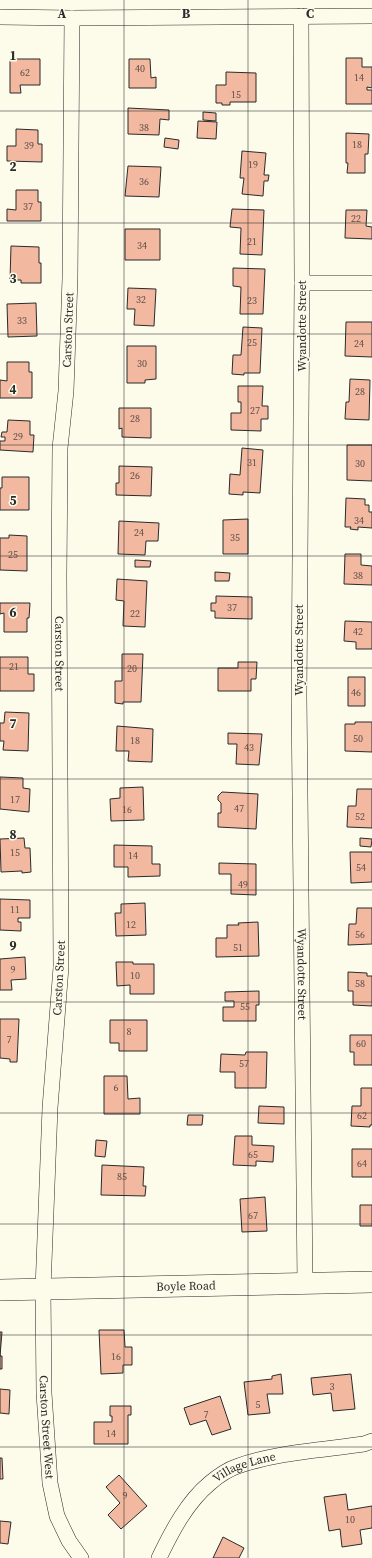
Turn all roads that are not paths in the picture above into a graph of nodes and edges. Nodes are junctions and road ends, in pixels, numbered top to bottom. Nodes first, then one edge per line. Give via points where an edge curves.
1 (301, 16) junction
2 (372, 16) edge
3 (0, 17) edge
4 (72, 18) junction
5 (302, 283) junction
6 (372, 284) edge
7 (372, 1282) edge
8 (305, 1284) junction
9 (43, 1289) junction
10 (0, 1290) edge
11 (372, 1441) edge
12 (81, 1558) edge
13 (159, 1558) edge

1 - 2 street
1 - 4 street
1 - 5 street, Wyandotte Street
3 - 4 street
4 - 9 street, Carston Street via 70,278 66,391 60,463 61,967 50,1108
5 - 6 street
5 - 8 street, Wyandotte Street via 299,696
7 - 8 street, Boyle Road
8 - 9 street, Boyle Road
9 - 10 street, Boyle Road
9 - 12 street, Carston Street West via 44,1393 50,1483 57,1516
11 - 13 street, Village Lane via 276,1456 237,1466 210,1483 189,1505 168,1538

